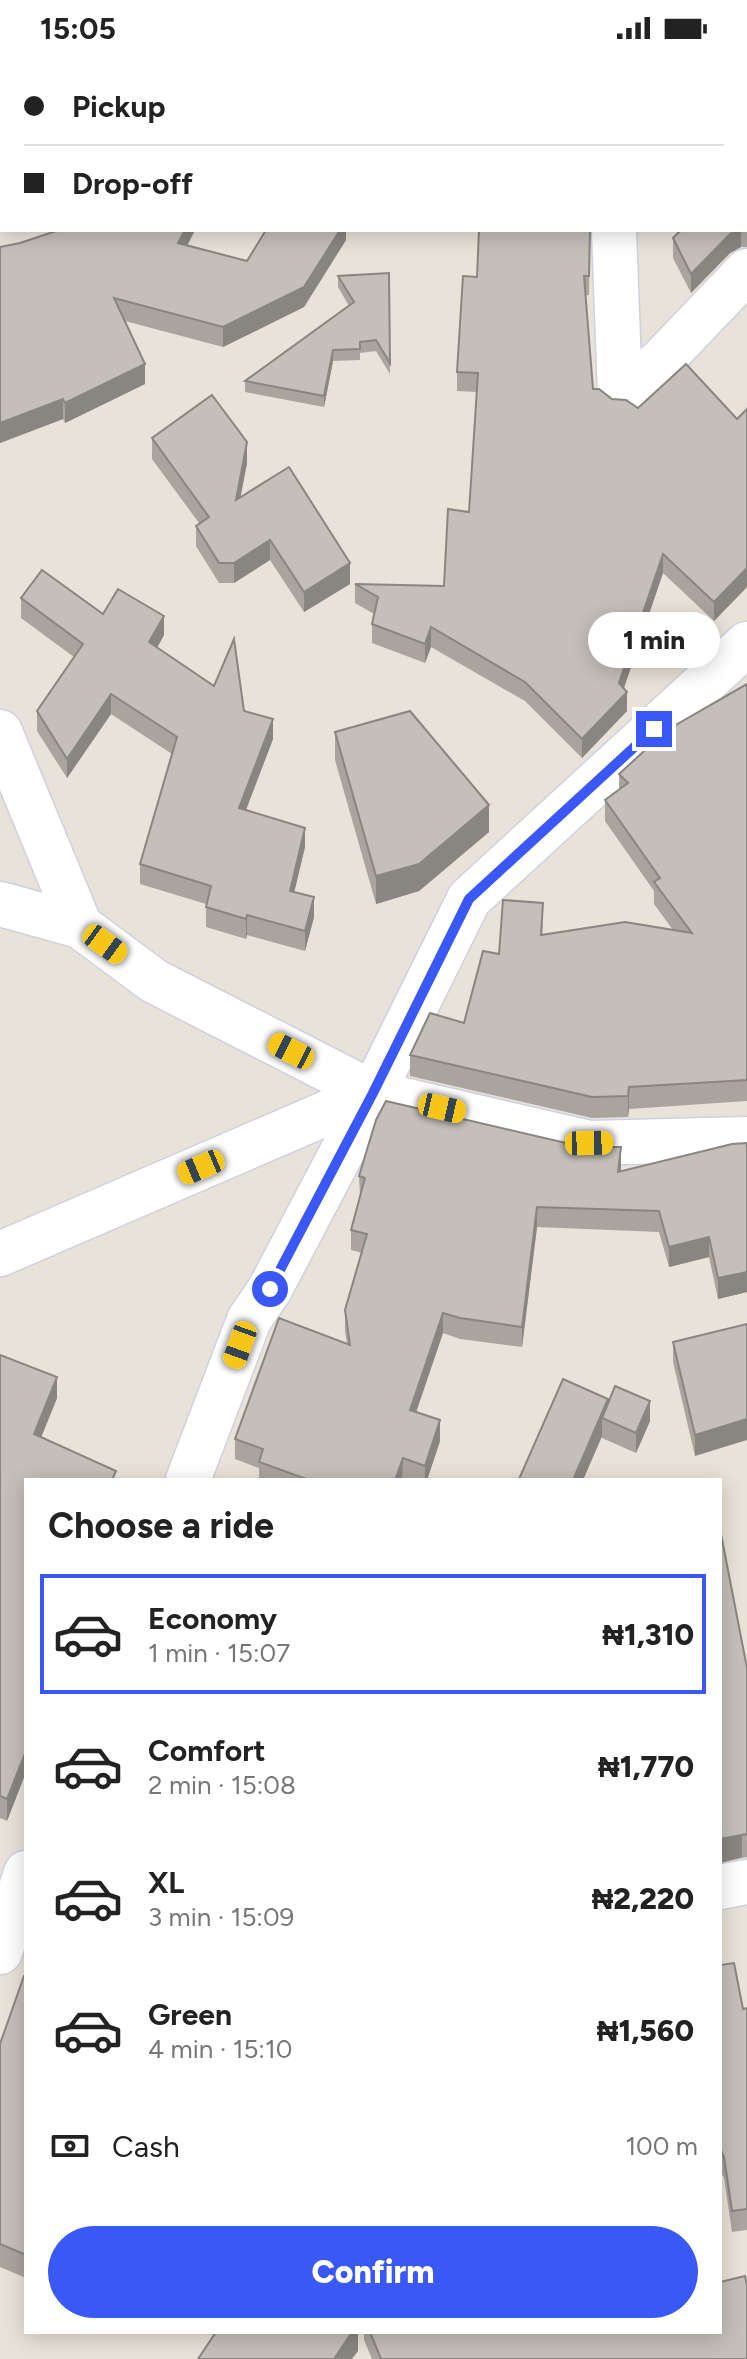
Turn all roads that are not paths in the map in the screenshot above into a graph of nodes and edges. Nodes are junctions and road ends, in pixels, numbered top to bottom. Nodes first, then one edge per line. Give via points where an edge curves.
1 (614, 232) edge
2 (747, 271) edge
3 (747, 644) edge
4 (0, 732) edge
5 (0, 904) edge
6 (80, 926) junction
7 (373, 1093) junction
8 (747, 1139) edge
9 (0, 1254) edge
10 (196, 1477) edge
11 (24, 1882) edge
12 (747, 1882) edge
13 (722, 1887) edge
14 (10, 1948) edge

1 - 2 street via 620,395 661,361
3 - 7 street via 469,899
4 - 6 street
5 - 6 street
6 - 7 street via 154,981
7 - 8 street via 589,1143
7 - 9 street
7 - 10 street via 249,1320
11 - 14 street
12 - 13 street

